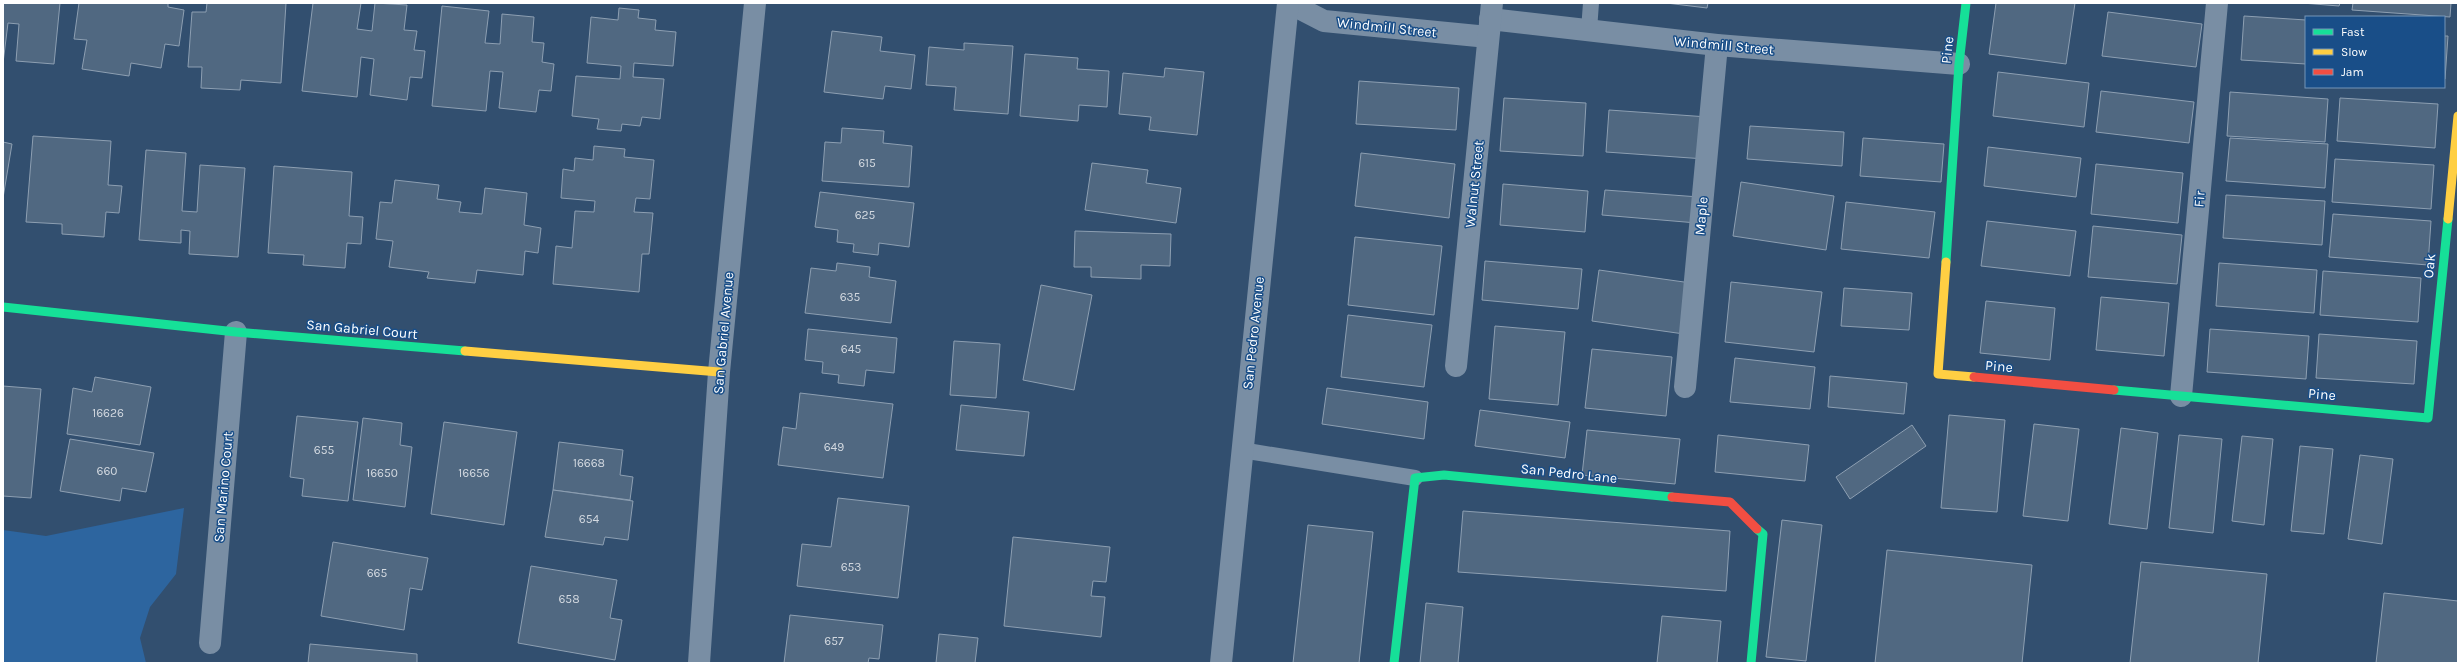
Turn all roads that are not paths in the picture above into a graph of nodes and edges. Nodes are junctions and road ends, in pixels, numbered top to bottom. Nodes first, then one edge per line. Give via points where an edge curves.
1 (755, 3) edge
2 (1289, 3) edge
3 (1591, 3) edge
4 (1966, 3) edge
5 (2217, 3) edge
6 (1490, 19) edge
7 (1589, 30) junction
8 (1717, 45) junction
9 (1959, 64) junction
10 (2458, 116) edge
11 (3, 307) edge
12 (236, 332) junction
13 (1456, 366) dead end
14 (719, 372) junction
15 (1684, 387) dead end
16 (2181, 396) junction
17 (2428, 418) joint
18 (1241, 450) junction
19 (1415, 478) junction
20 (210, 643) dead end
21 (699, 663) edge
22 (1221, 663) edge
23 (1394, 663) edge
24 (1751, 663) edge

1 - 14 street, San Gabriel Avenue
2 - 6 street, Windmill Street via 1324,21
2 - 18 street, San Pedro Avenue
3 - 7 lane
4 - 9 street, Pine
5 - 16 street, Fir
6 - 7 street, Windmill Street
6 - 13 street, Walnut Street
7 - 8 street, Windmill Street
8 - 9 street, Windmill Street
8 - 15 street, Maple
9 - 16 street, Pine via 1938,374
10 - 17 street, Oak
11 - 12 street, San Gabriel Court
12 - 14 street, San Gabriel Court
12 - 20 street, San Marino Court
14 - 21 street, San Gabriel Avenue
16 - 17 street, Pine
18 - 19 lane
18 - 22 street, San Pedro Avenue
19 - 23 street
19 - 24 street, San Pedro Lane via 1444,475 1730,502 1763,534

